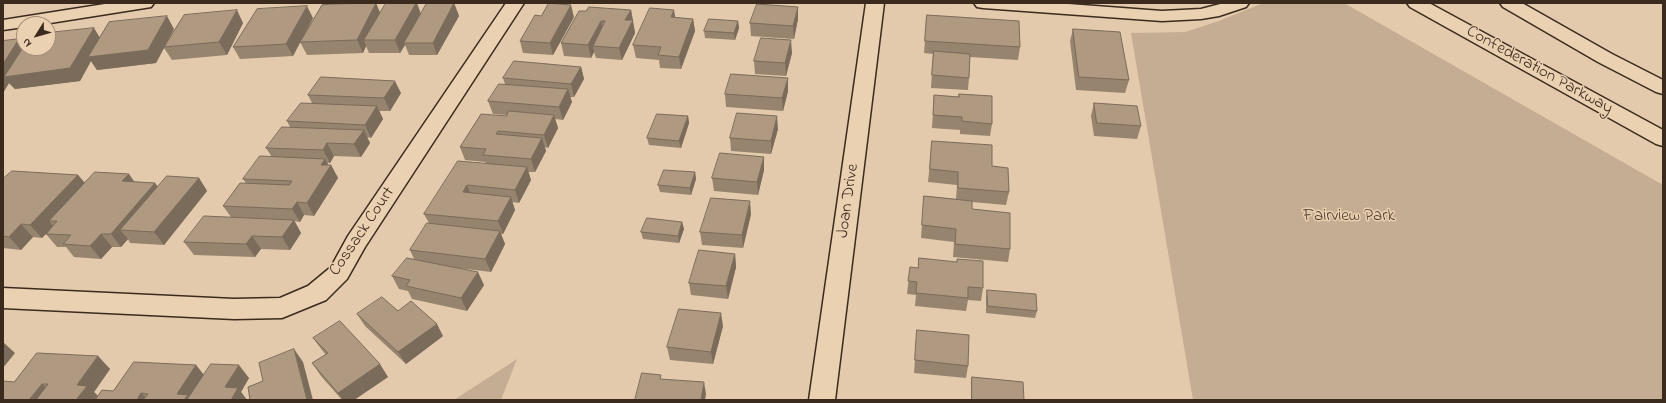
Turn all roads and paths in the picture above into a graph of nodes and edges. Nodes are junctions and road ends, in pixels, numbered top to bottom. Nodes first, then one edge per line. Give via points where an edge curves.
1 (145, 3) edge
2 (515, 3) edge
3 (875, 3) edge
4 (983, 3) edge
5 (1240, 3) edge
6 (1416, 3) edge
7 (1509, 3) edge
8 (3, 25) edge
9 (1663, 88) edge
10 (1663, 139) edge
11 (3, 298) edge
12 (822, 400) edge

1 - 8 street
2 - 11 street, Cossack Court via 356,242 339,273 318,293 282,308 234,309
3 - 12 street, Joan Drive
4 - 5 street via 1162,16 1219,11
6 - 10 street, Confederation Parkway
7 - 9 street

